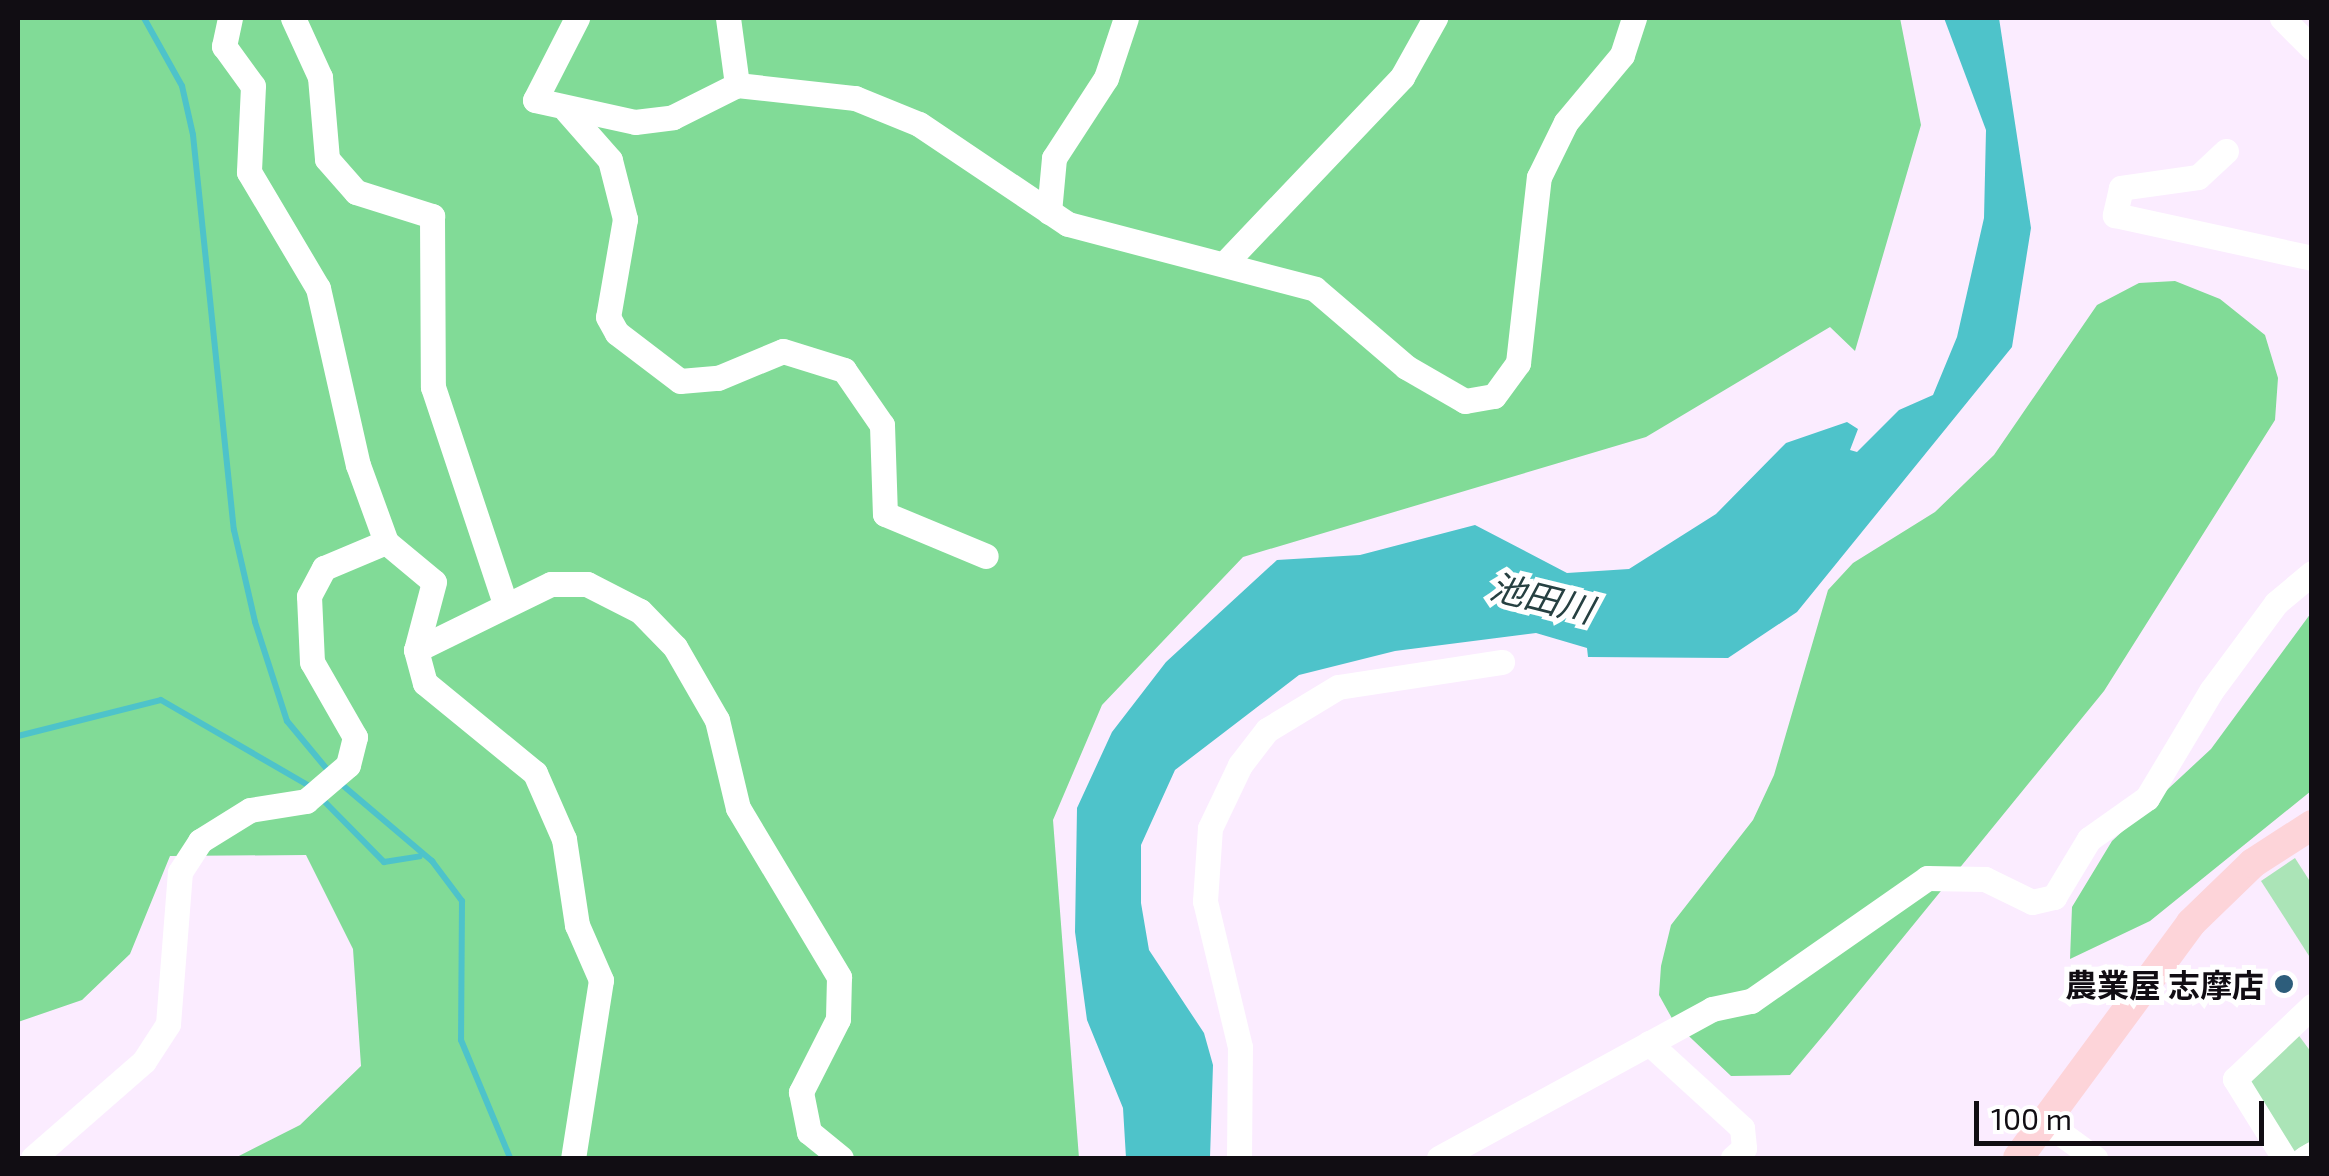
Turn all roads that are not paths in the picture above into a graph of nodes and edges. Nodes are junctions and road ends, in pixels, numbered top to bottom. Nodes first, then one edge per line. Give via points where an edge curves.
1 (230, 18) edge
2 (293, 18) edge
3 (578, 18) edge
4 (728, 18) edge
5 (1126, 18) edge
6 (1436, 18) edge
7 (1634, 18) edge
8 (2282, 18) edge
9 (2312, 48) edge
10 (737, 85) junction
11 (566, 111) junction
12 (2226, 151) dead end
13 (1049, 212) junction
14 (2312, 258) edge
15 (1225, 262) junction
16 (386, 542) junction
17 (986, 556) dead end
18 (2312, 573) edge
19 (505, 604) junction
20 (416, 650) junction
21 (1502, 662) dead end
22 (2312, 825) edge
23 (2312, 1006) edge
24 (1650, 1043) junction
25 (2045, 1122) junction
26 (2312, 1154) edge
27 (1241, 1156) edge
28 (32, 1158) edge
29 (573, 1158) edge
30 (841, 1158) edge
31 (1440, 1158) edge
32 (1732, 1158) edge
33 (2018, 1158) edge
34 (2095, 1158) edge
35 (2284, 1158) edge
36 (2305, 1158) edge

1 - 16 street via 224,46 253,86 249,172 318,288 354,450
2 - 19 street via 320,77 327,159 356,192 432,216 433,387
3 - 11 street via 536,100
4 - 10 street
5 - 13 street via 1106,78 1054,158
6 - 15 street via 1402,78
7 - 15 street via 1622,55 1566,122 1539,177 1518,363 1494,396 1452,396 1315,289
8 - 9 street
10 - 11 street via 674,116 636,122
10 - 13 street via 828,92 895,112
11 - 17 street via 610,160 625,220 608,317 616,333 680,381 718,378 783,351 844,370 882,426 885,514
12 - 14 street via 2198,177 2121,188 2115,215
13 - 15 street via 1107,240
16 - 20 street via 434,582
16 - 28 street via 324,568 309,596 312,662 355,737 348,766 306,801 250,810 200,840 180,872 168,1024 144,1061
18 - 24 street via 2276,602 2211,690 2147,798 2089,839 2054,898 2032,902 1984,879 1927,878 1751,1001 1712,1009
19 - 20 street
19 - 30 street via 551,584 614,592 698,674 733,798 772,854 790,909 839,977 838,1019 801,1092 809,1132
20 - 29 street via 426,683 536,773 564,839 601,996 574,1112
21 - 27 street via 1338,687 1268,730 1240,765 1210,828 1204,901 1240,1047
22 - 25 main road via 2253,863 2190,923
23 - 35 street via 2236,1079
24 - 31 street
24 - 32 street via 1742,1128 1744,1148
25 - 33 main road
25 - 34 street
26 - 36 street

